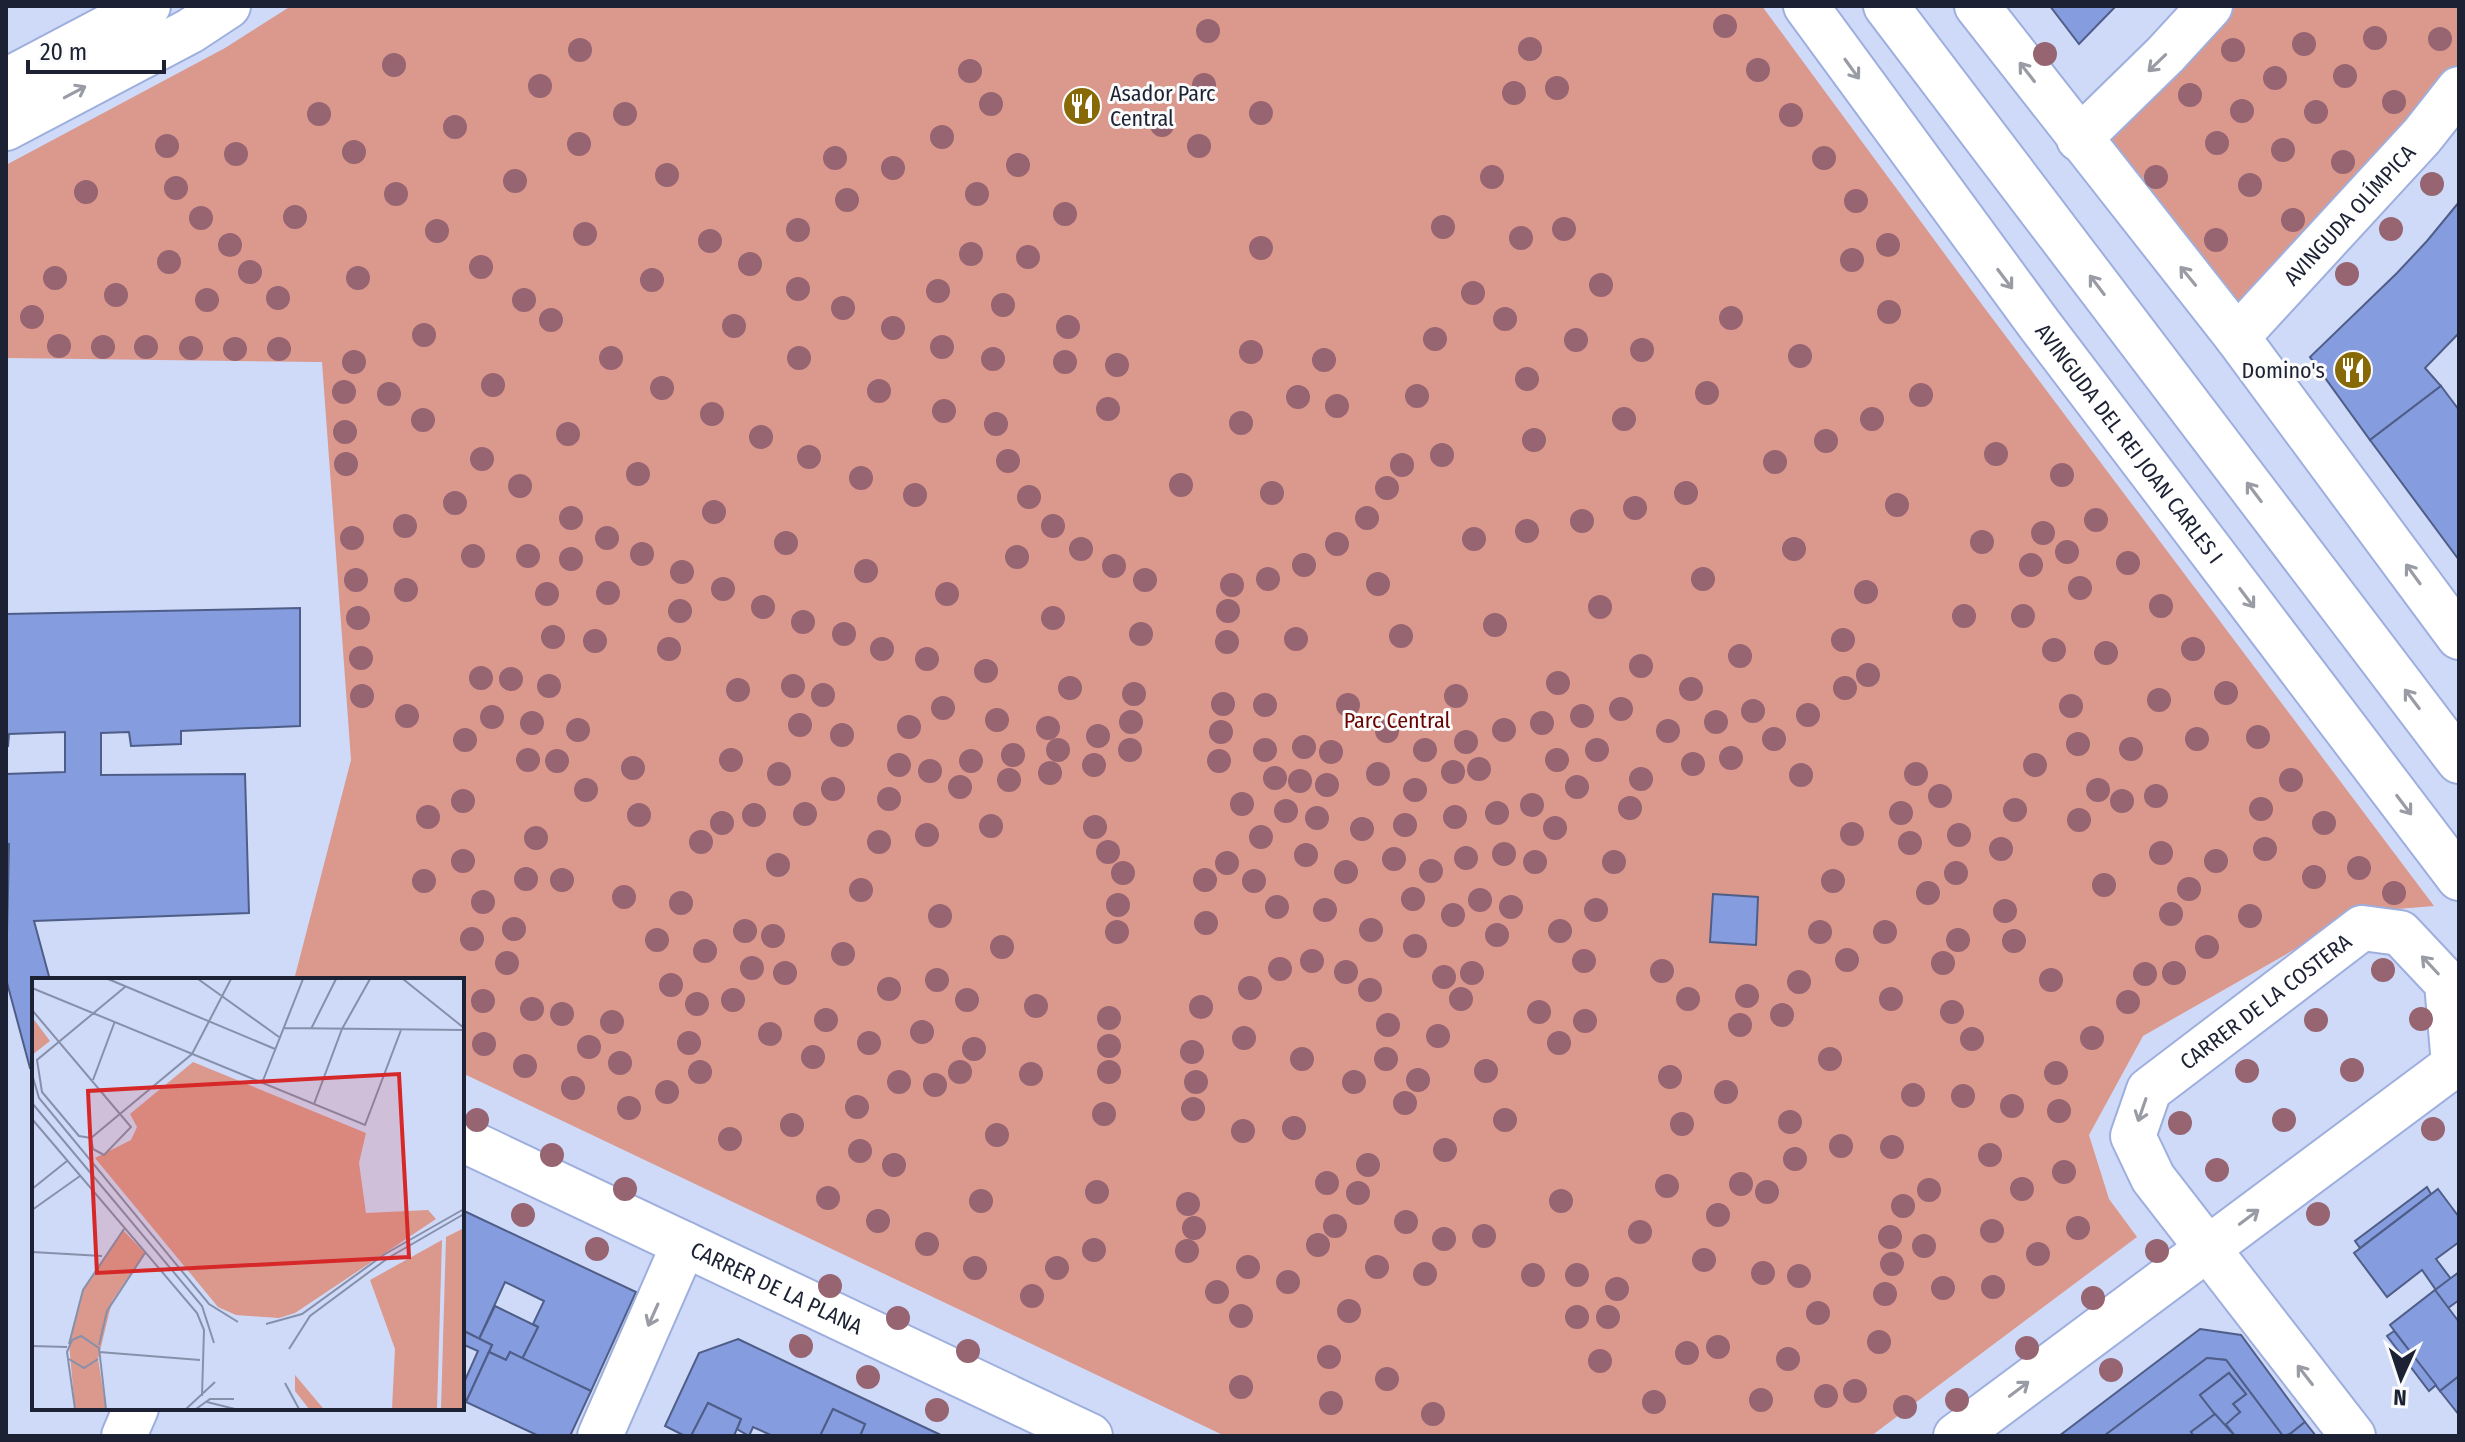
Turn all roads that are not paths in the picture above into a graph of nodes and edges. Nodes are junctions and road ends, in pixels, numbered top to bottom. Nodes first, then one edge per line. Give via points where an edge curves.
1 (148, 6) edge
2 (228, 6) edge
3 (1806, 6) edge
4 (1886, 6) edge
5 (1977, 6) edge
6 (2210, 6) edge
7 (6, 81) edge
8 (2459, 89) edge
9 (6, 128) edge
10 (2441, 138) edge
11 (2079, 139) junction
12 (2237, 337) junction
13 (2459, 637) edge
14 (2459, 761) edge
15 (2459, 878) edge
16 (2457, 1065) edge
17 (464, 1140) edge
18 (684, 1244) junction
19 (2206, 1249) junction
20 (135, 1410) edge
21 (1086, 1435) edge
22 (124, 1436) edge
23 (600, 1436) edge
24 (1956, 1436) edge
25 (2353, 1436) edge

1 - 7 street
9 -> 2 street
3 -> 15 street, AVINGUDA DEL REI JOAN CARLES I via 2021,300
14 -> 4 street
11 -> 5 street
6 -> 11 street
8 - 10 street, AVINGUDA OLÍMPICA
10 - 12 street, AVINGUDA OLÍMPICA
12 -> 11 street
13 -> 12 street
19 -> 16 street, CARRER DE LA COSTERA
16 -> 19 street, CARRER DE LA COSTERA via 2447,983 2400,933 2362,928 2149,1090 2133,1136 2153,1178
17 - 18 street, CARRER DE LA PLANA
18 - 21 street, CARRER DE LA PLANA
18 -> 23 street
24 -> 19 street, CARRER DE LA COSTERA
25 -> 19 street
20 - 22 street

